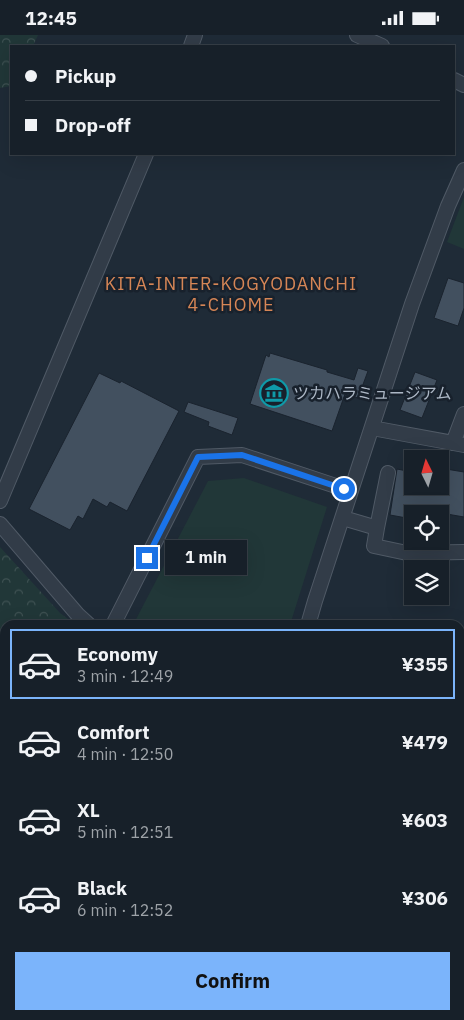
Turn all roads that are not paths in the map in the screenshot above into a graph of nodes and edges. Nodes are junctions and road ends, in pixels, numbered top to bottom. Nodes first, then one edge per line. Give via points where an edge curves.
1 (358, 35) edge
2 (380, 45) edge
3 (146, 155) edge
4 (464, 170) edge
5 (464, 414) edge
6 (372, 428) junction
7 (459, 444) edge
8 (388, 473) dead end
9 (351, 491) junction
10 (0, 501) edge
11 (343, 518) junction
12 (0, 524) edge
13 (377, 528) junction
14 (464, 553) edge
15 (84, 620) edge
16 (115, 620) edge
17 (309, 620) edge

1 - 2 street
3 - 10 street
4 - 6 street via 412,304
5 - 7 street
6 - 7 street
6 - 9 street
8 - 13 street
9 - 11 street
9 - 16 street via 242,455 198,457
11 - 13 street
11 - 17 street
12 - 15 street
13 - 14 street via 374,546 407,553

